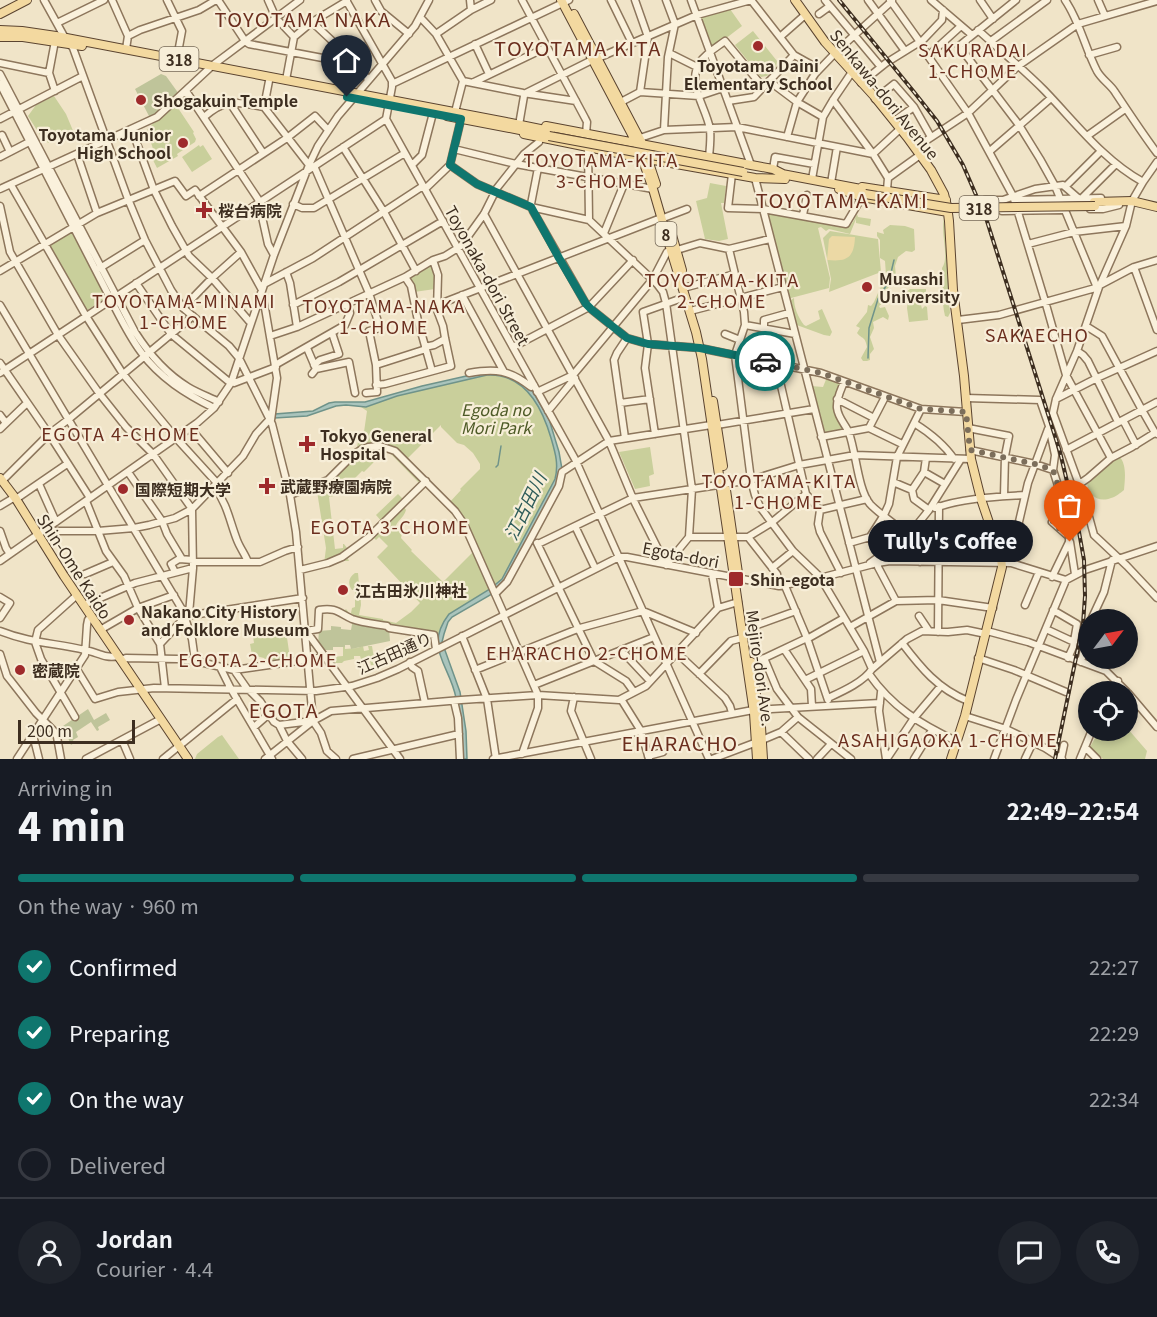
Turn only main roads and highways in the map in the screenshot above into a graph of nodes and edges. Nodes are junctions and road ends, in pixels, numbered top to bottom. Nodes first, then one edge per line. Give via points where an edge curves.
1 (27, 0) edge
2 (795, 0) edge
3 (565, 1) edge
4 (0, 14) edge
5 (0, 21) edge
6 (0, 30) edge
7 (12, 30) junction
8 (0, 37) edge
9 (68, 41) junction
10 (595, 59) junction
11 (210, 67) junction
12 (356, 96) junction
13 (389, 103) junction
14 (504, 124) junction
15 (519, 124) junction
16 (628, 128) junction
17 (549, 133) junction
18 (617, 141) junction
19 (640, 142) junction
20 (663, 149) junction
21 (645, 158) junction
22 (663, 161) junction
23 (653, 173) junction
24 (785, 177) junction
25 (836, 185) junction
26 (864, 194) junction
27 (946, 200) junction
28 (1131, 203) junction
29 (1157, 207) edge
30 (948, 212) junction
31 (1157, 212) edge
32 (664, 218) junction
33 (674, 250) junction
34 (702, 349) junction
35 (1, 479) edge
36 (736, 578) junction
37 (756, 709) junction
38 (759, 741) junction
39 (188, 759) edge
40 (757, 759) edge
41 (763, 759) edge
42 (951, 759) edge

1 - 4 main road
2 - 27 main road, Senkawa-dori Avenue via 917,151
3 - 10 main road, Mejiro-dori Ave. / 8
5 - 7 main road
6 - 7 main road, 318
7 - 9 main road, 318
8 - 9 main road, 318
9 - 11 main road, 318
9 - 11 main road, 318
10 - 16 main road, Mejiro-dori Ave. / 8
10 - 19 main road, Mejiro-dori Ave. / 8
11 - 12 main road, 318
11 - 12 main road, 318
12 - 13 main road, 318
13 - 14 main road, 318
13 - 14 main road, 318 via 455,112
14 - 15 main road, 318
14 - 17 main road, 318
14 - 21 main road via 540,138
15 - 17 main road, 318
15 - 18 main road
16 - 18 main road via 626,136
16 - 19 main road, Mejiro-dori Ave. / 8
17 - 24 main road, 318, bridge
18 - 19 main road
19 - 20 main road
19 - 21 main road, Mejiro-dori Ave. / 8
20 - 22 main road
20 - 24 main road via 773,169
21 - 22 main road
21 - 23 main road, Mejiro-dori Ave. / 8
21 - 32 main road, Mejiro-dori Ave. / 8
22 - 23 main road
22 - 24 main road via 755,178
23 - 32 main road, Mejiro-dori Ave. / 8
24 - 25 main road, 318
24 - 25 main road, 318
25 - 26 main road, 318
25 - 27 main road
26 - 28 main road, 318, bridge via 962,209
26 - 30 main road
27 - 30 main road, Senkawa-dori Avenue
28 - 29 main road, 318
28 - 31 main road, 318
30 - 42 main road, Senkawa-dori Avenue via 971,459 1005,563
32 - 33 main road, Mejiro-dori Ave. / 8
33 - 34 main road, Mejiro-dori Ave. / 8
33 - 34 main road, Mejiro-dori Ave. / 8
34 - 36 main road, Mejiro-dori Ave. / 8
35 - 39 main road, Shin-Ome Kaido
36 - 37 main road, Mejiro-dori Ave. / 8
36 - 37 main road, Mejiro-dori Ave. / 8 via 742,638
37 - 38 main road, Mejiro-dori Ave. / 8
38 - 40 main road, Mejiro-dori Ave. / 8
38 - 41 main road, Mejiro-dori Ave. / 8

